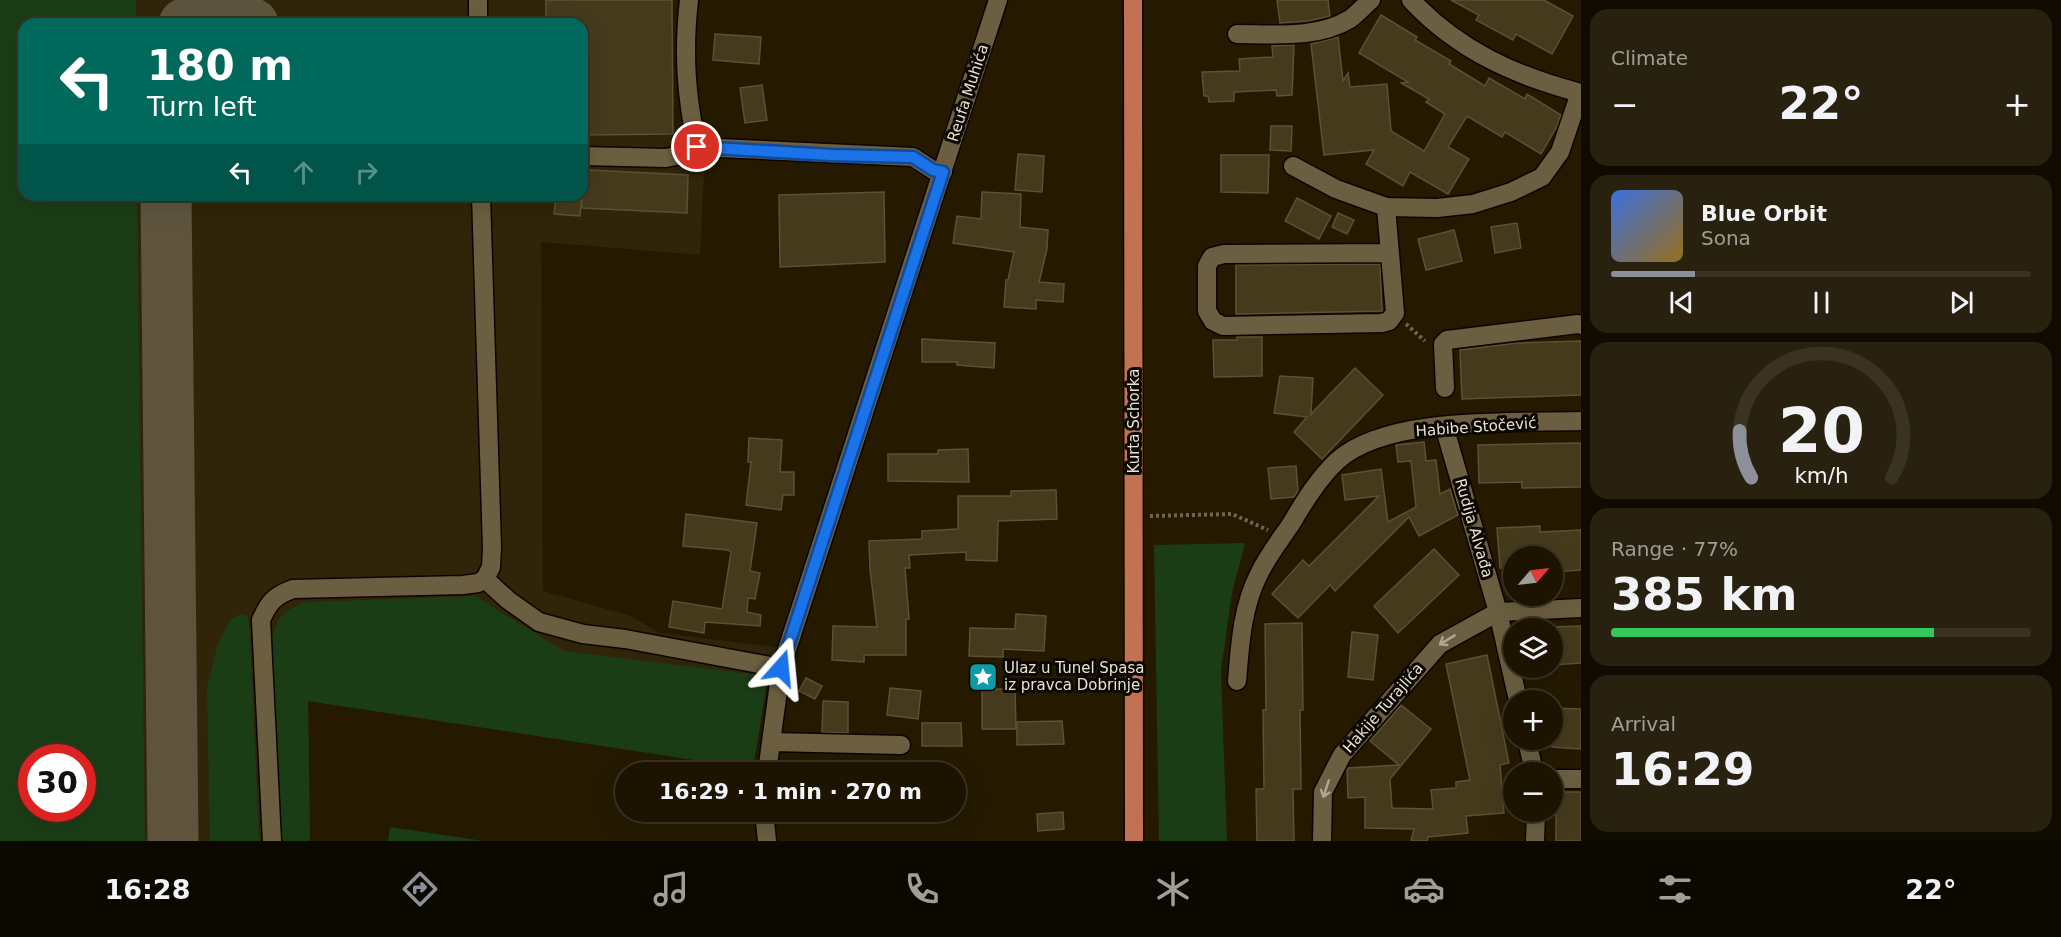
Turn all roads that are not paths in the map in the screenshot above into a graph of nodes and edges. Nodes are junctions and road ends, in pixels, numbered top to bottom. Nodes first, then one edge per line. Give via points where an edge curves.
1 (478, 0) edge
2 (689, 0) edge
3 (998, 0) edge
4 (1133, 0) edge
5 (1371, 0) edge
6 (1411, 0) edge
7 (478, 18) edge
8 (1237, 34) dead end
9 (1580, 93) edge
10 (697, 147) junction
11 (588, 156) edge
12 (1293, 166) dead end
13 (943, 172) junction
14 (482, 201) edge
15 (1386, 207) junction
16 (1390, 253) junction
17 (1581, 325) edge
18 (1445, 388) dead end
19 (1581, 422) edge
20 (1444, 426) junction
21 (485, 579) junction
22 (1581, 608) edge
23 (1498, 612) junction
24 (781, 668) junction
25 (1237, 681) dead end
26 (1516, 690) edge
27 (772, 742) junction
28 (901, 745) dead end
29 (769, 762) edge
30 (1563, 779) edge
31 (1581, 779) edge
32 (765, 822) edge
33 (1536, 822) edge
34 (272, 841) edge
35 (767, 841) edge
36 (1134, 841) edge
37 (1322, 841) edge
38 (1535, 841) edge

1 - 7 street
2 - 10 street via 685,40 687,81
3 - 13 street, Reufa Muhića
4 - 36 main road, Kurta Schorka
5 - 8 street via 1351,19 1332,27 1299,34
6 - 9 street via 1437,25 1480,55 1530,78
9 - 15 street via 1560,152 1542,177 1473,204
10 - 11 street via 694,152 666,158
10 - 13 street via 913,157
12 - 15 street via 1336,189
13 - 24 street, Reufa Muhića
14 - 21 street via 492,548 491,567
15 - 16 street
16 - 16 street via 1395,314 1389,321 1223,326 1213,321 1207,311 1207,266 1212,257
17 - 18 street via 1447,340 1443,344
19 - 20 street, Habibe Stočević
20 - 23 street, Rudija Alvađa
20 - 25 street, Habibe Stočević via 1392,433 1363,444 1337,461 1313,489 1258,575 1243,620
21 - 24 street via 539,622 583,634
21 - 34 street via 463,585 293,589 268,604 261,620
22 - 23 street
23 - 26 street, Rudija Alvađa
23 -> 37 street, Hakije Turajlića via 1440,644 1342,754 1323,792
24 - 27 street, Reufa Muhića
27 - 28 street
27 - 29 street, Reufa Muhića
30 - 31 street
32 - 35 street
33 - 38 street

